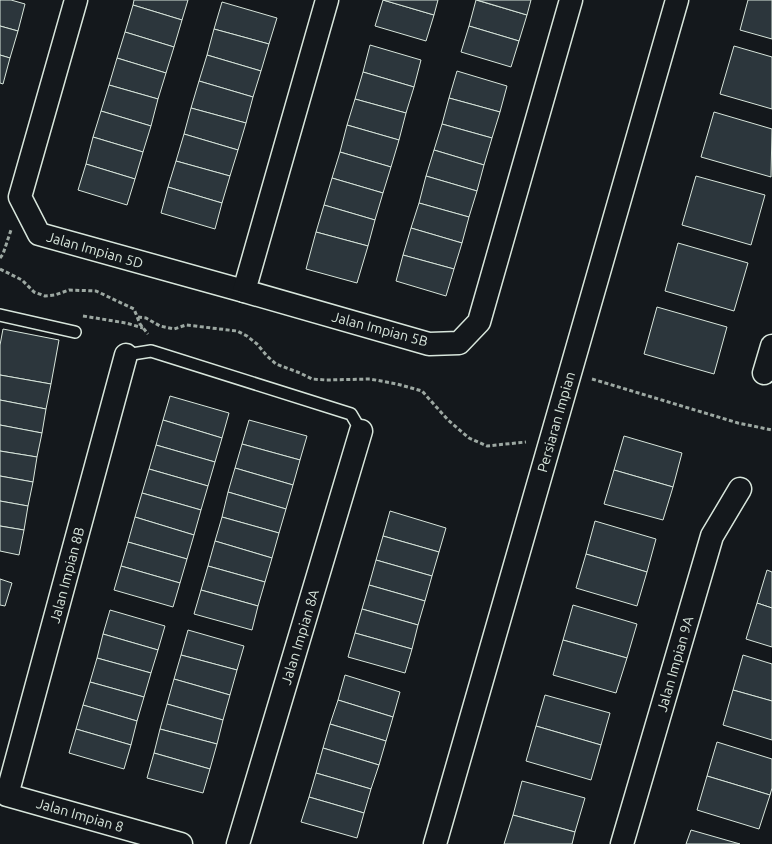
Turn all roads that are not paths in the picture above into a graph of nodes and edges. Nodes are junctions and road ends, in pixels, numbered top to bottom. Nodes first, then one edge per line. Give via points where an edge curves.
1 (76, 0) edge
2 (327, 0) edge
3 (571, 0) edge
4 (677, 0) edge
5 (244, 291) junction
6 (0, 315) edge
7 (76, 332) dead end
8 (772, 346) edge
9 (126, 355) joint
10 (764, 373) dead end
11 (361, 431) joint
12 (740, 489) dead end
13 (4, 796) edge
14 (181, 844) edge
15 (238, 844) edge
16 (435, 844) edge
17 (622, 844) edge

1 - 5 street, Jalan Impian 5D via 20,197 39,234
2 - 5 street
3 - 5 street, Jalan Impian 5B via 479,322 459,343 429,344
4 - 16 street, Persiaran Impian
6 - 7 lane
8 - 10 street
9 - 11 lane via 151,351 352,414
9 - 13 street, Jalan Impian 8B
11 - 15 street, Jalan Impian 8A
12 - 17 street, Jalan Impian 9A via 712,536
13 - 14 street, Jalan Impian 8

